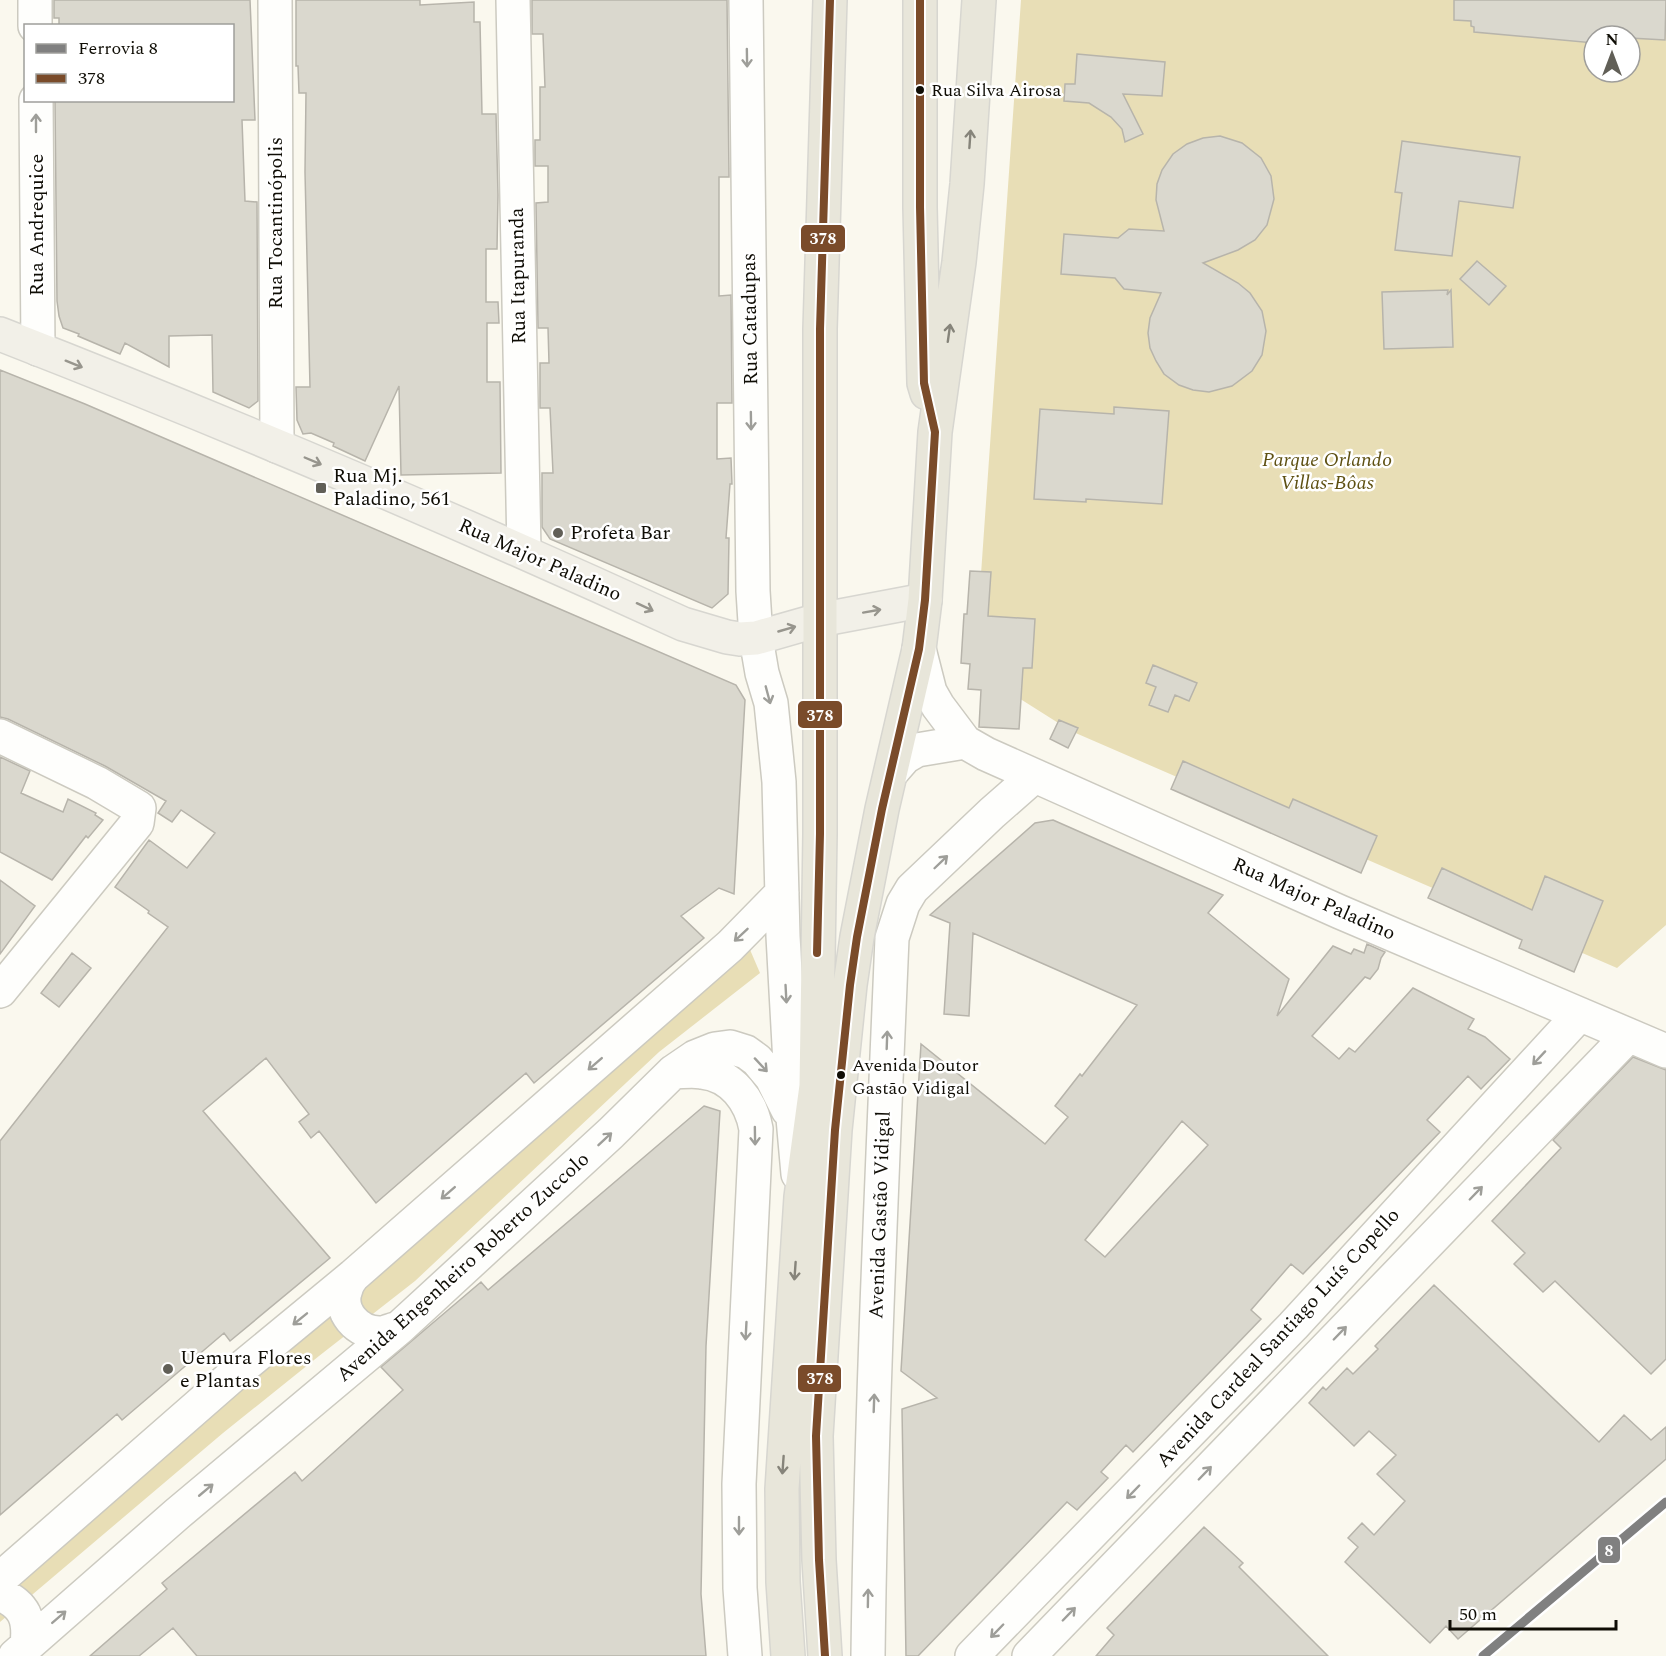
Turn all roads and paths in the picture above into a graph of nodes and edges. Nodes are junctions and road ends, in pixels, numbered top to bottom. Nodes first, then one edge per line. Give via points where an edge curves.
1 (35, 0) edge
2 (276, 0) edge
3 (513, 0) edge
4 (746, 0) edge
5 (831, 0) edge
6 (920, 0) edge
7 (979, 0) edge
8 (36, 24) edge
9 (36, 102) edge
10 (0, 334) edge
11 (38, 349) junction
12 (935, 432) junction
13 (277, 446) junction
14 (524, 551) junction
15 (925, 600) junction
16 (819, 620) junction
17 (756, 638) junction
18 (919, 649) junction
19 (0, 736) edge
20 (975, 748) junction
21 (891, 773) junction
22 (1033, 777) junction
23 (992, 813) junction
24 (782, 893) junction
25 (0, 991) edge
26 (1579, 1015) junction
27 (1628, 1036) junction
28 (1666, 1051) edge
29 (673, 1072) junction
30 (793, 1118) junction
31 (811, 1201) junction
32 (353, 1276) junction
33 (399, 1328) junction
34 (0, 1579) edge
35 (0, 1594) edge
36 (21, 1650) edge
37 (745, 1656) edge
38 (788, 1656) edge
39 (825, 1656) edge
40 (868, 1656) edge
41 (972, 1656) edge
42 (1029, 1656) edge

1 - 8 street
2 - 13 street, Rua Tocantinópolis
3 - 14 street, Rua Itapuranda
4 -> 17 street, Rua Catadupas
5 - 16 highway via 820,329
6 - 12 highway via 924,383
12 -> 7 highway via 967,184
11 -> 9 street, Rua Andrequice
10 - 11 main road, Rua Major Paladino
11 -> 13 main road, Rua Major Paladino
12 - 15 highway
13 -> 14 main road, Rua Major Paladino
14 -> 17 main road, Rua Major Paladino via 683,624 727,637
16 -> 15 main road, Rua Major Paladino
15 - 18 highway
17 -> 16 main road, Rua Major Paladino
16 - 31 highway via 820,834
17 -> 24 street via 775,735
18 - 20 street, Rua Major Paladino via 930,692 949,722
18 - 21 highway
19 - 25 street via 139,808 137,823
20 - 21 street via 916,750
20 - 22 street, Rua Major Paladino
20 - 23 street via 993,792
21 - 31 highway via 850,985 835,1130
22 - 23 street, Avenida Gastão Vidigal
22 - 26 street, Rua Major Paladino
40 -> 23 street, Avenida Gastão Vidigal via 870,1491 892,938 912,889
24 -> 30 street
24 -> 32 street via 730,946
26 - 27 street, Rua Major Paladino
26 -> 41 street, Avenida Cardeal Santiago Luís Copello via 1293,1326
27 - 28 street, Rua Major Paladino
42 -> 27 street, Avenida Cardeal Santiago Luís Copello
29 -> 30 street, Avenida Engenheiro Roberto Zuccolo via 715,1048 746,1052 772,1078
33 -> 29 street, Avenida Engenheiro Roberto Zuccolo
29 -> 37 street via 701,1071 729,1083 743,1095 753,1112 756,1129 739,1484
30 - 31 street
31 -> 38 highway via 782,1489
31 - 39 highway via 819,1560
32 - 33 street via 345,1290 344,1307 352,1322 365,1331 381,1333
32 -> 34 street
36 -> 33 street, Avenida Engenheiro Roberto Zuccolo
35 - 36 street via 15,1601 25,1614 29,1629

